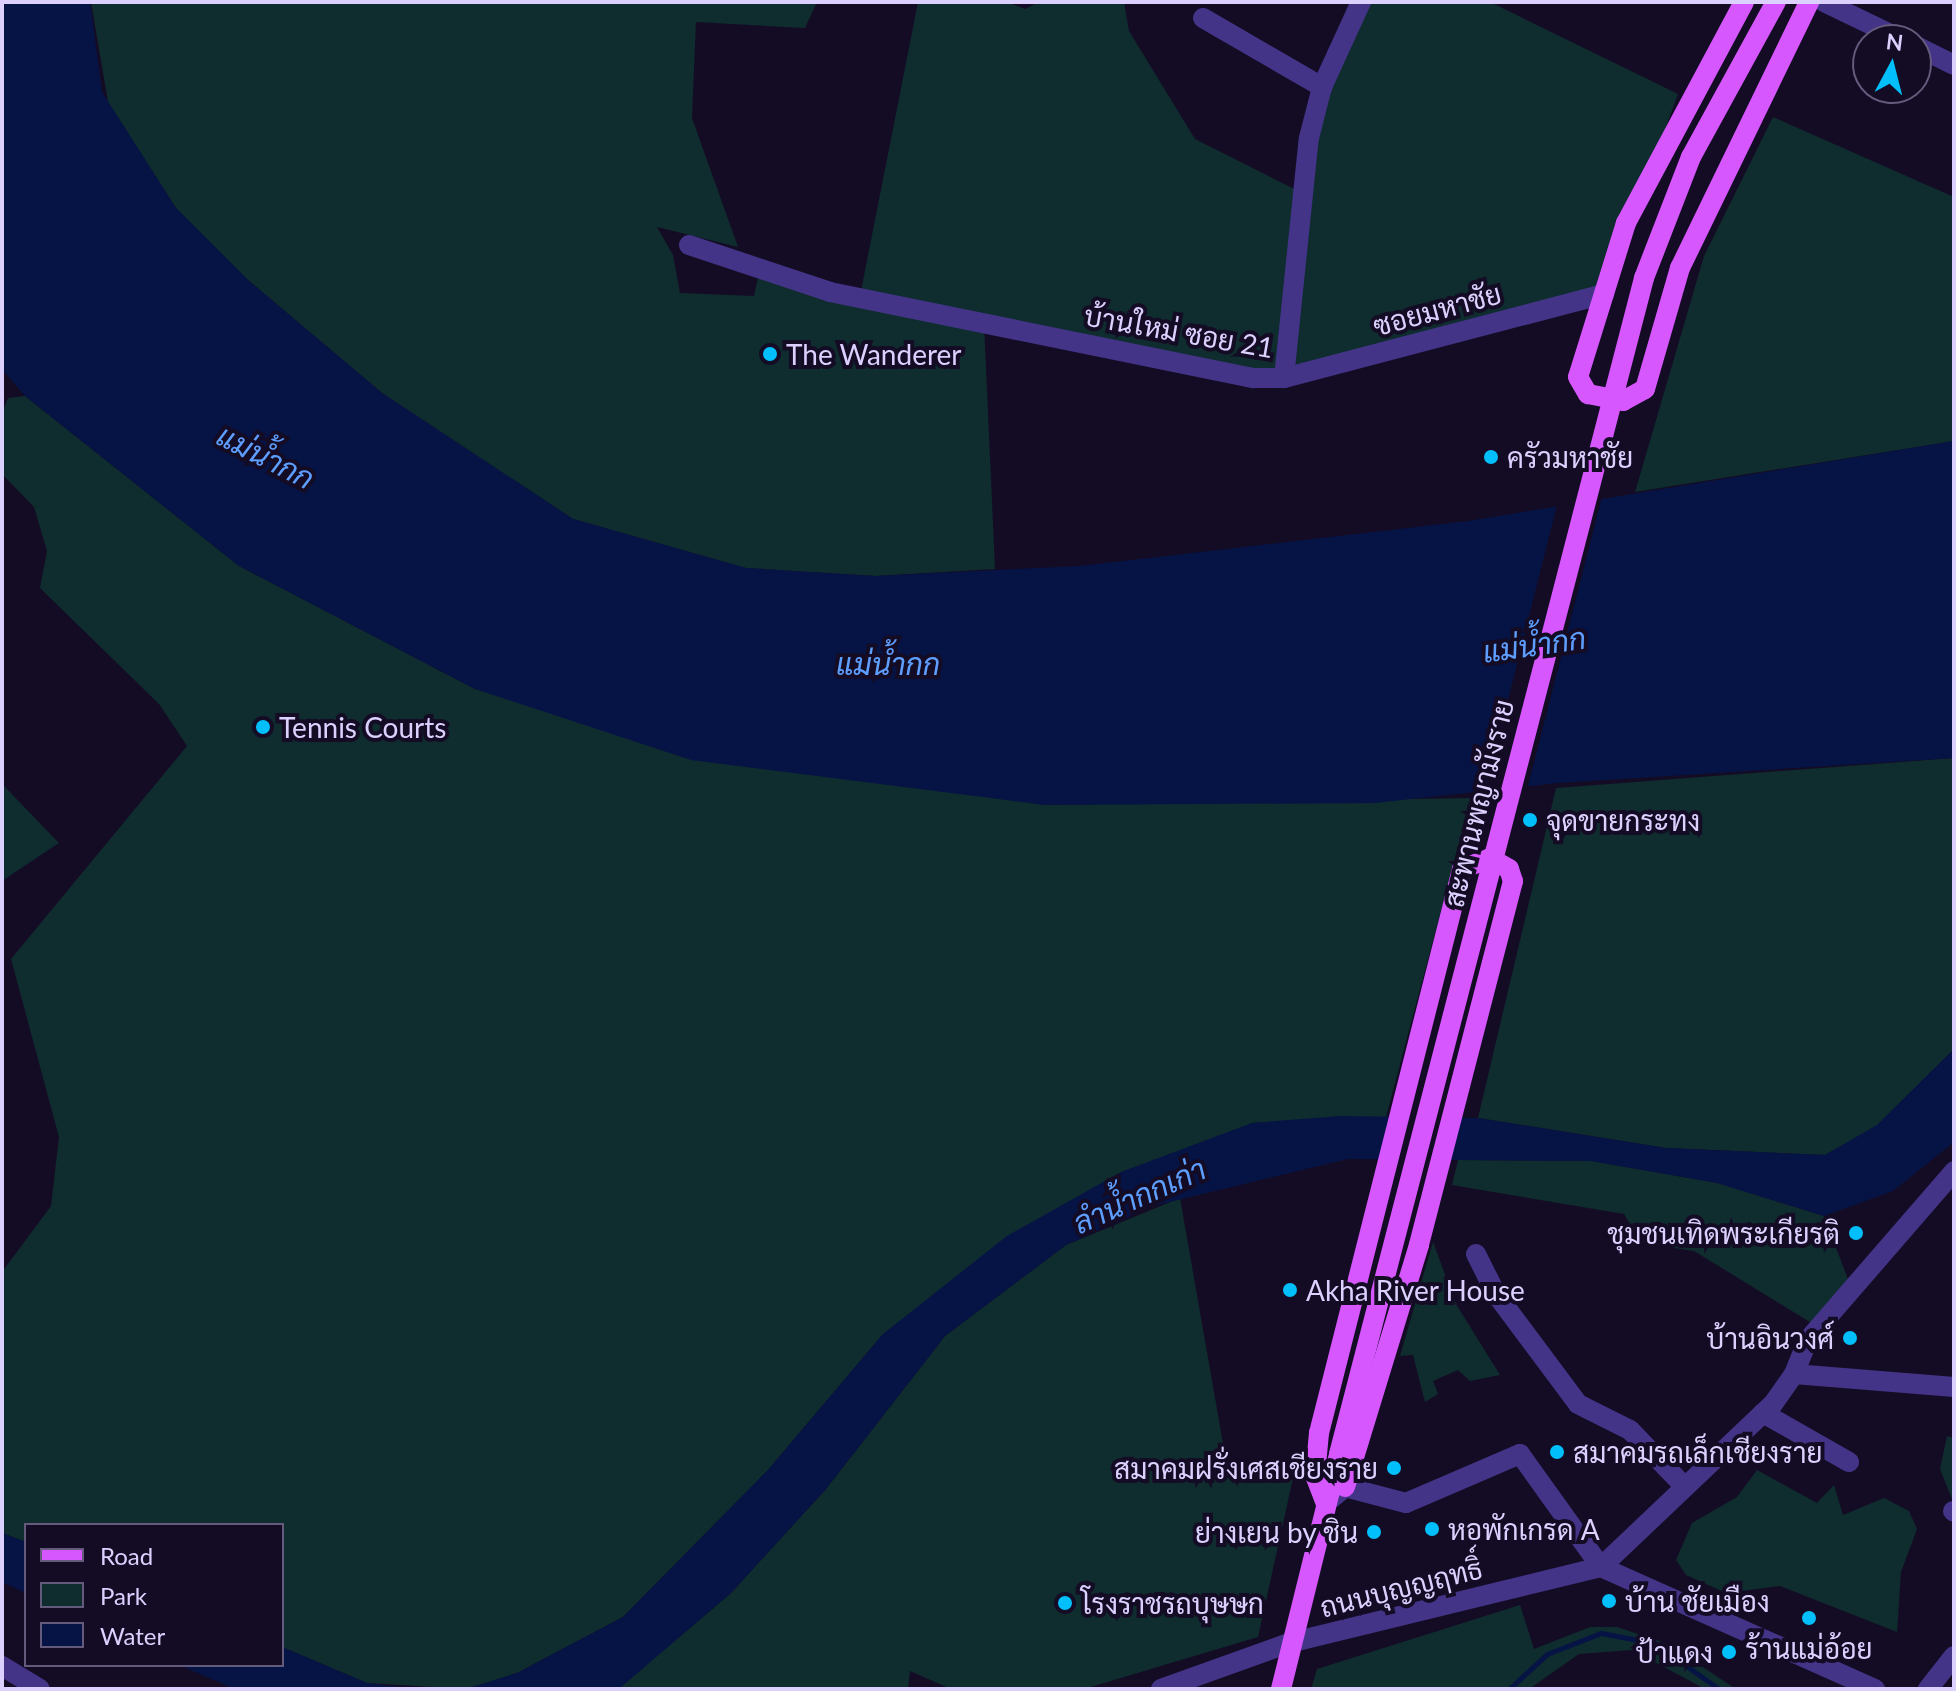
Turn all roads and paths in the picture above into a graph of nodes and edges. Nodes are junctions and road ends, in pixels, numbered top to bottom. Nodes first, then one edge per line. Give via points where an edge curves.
1 (1361, 2) edge
2 (1744, 2) edge
3 (1776, 2) edge
4 (1809, 2) edge
5 (1824, 2) edge
6 (1203, 18) dead end
7 (1870, 24) edge
8 (1932, 54) edge
9 (1954, 65) edge
10 (1322, 87) junction
11 (689, 245) dead end
12 (1604, 294) junction
13 (1284, 378) junction
14 (1954, 1171) edge
15 (1476, 1254) dead end
16 (1794, 1374) junction
17 (1954, 1387) edge
18 (1763, 1413) junction
19 (1849, 1462) dead end
20 (1345, 1487) junction
21 (1685, 1487) junction
22 (1326, 1504) junction
23 (1601, 1567) junction
24 (1289, 1643) junction
25 (1954, 1656) edge
26 (2, 1666) edge
27 (40, 1689) edge
28 (1161, 1689) edge
29 (1281, 1689) edge
30 (1875, 1689) edge
31 (1928, 1689) edge

1 - 10 street, บ้านใหม่ ซอย 21
2 - 12 main road via 1648,176
3 - 22 main road, สะพานพญามังราย, bridge via 1691,157 1644,278
4 - 12 main road via 1695,233 1645,389 1623,401 1588,394 1578,377
5 - 7 street
6 - 10 street
8 - 9 street
10 - 13 street, บ้านใหม่ ซอย 21 via 1309,138
11 - 13 street, บ้านใหม่ ซอย 21 via 830,292 1253,378
12 - 13 street, ซอยมหาชัย
14 - 16 street via 1807,1341
15 - 21 street via 1496,1294 1578,1404 1630,1430
16 - 17 street
16 - 18 street
18 - 19 street
18 - 21 street
20 - 22 street
20 - 22 main road via 1439,1170 1513,881 1509,869 1490,858 1462,869 1386,1167 1319,1433 1315,1476
20 - 23 street via 1406,1503 1520,1454
21 - 23 street
22 - 24 main road, สะพานพญามังราย
23 - 24 street, ถนนบุญญฤทธิ์
23 - 30 street
24 - 28 street, ถนนบุญญฤทธิ์
24 - 29 main road, สะพานพญามังราย
25 - 31 street
26 - 27 street

